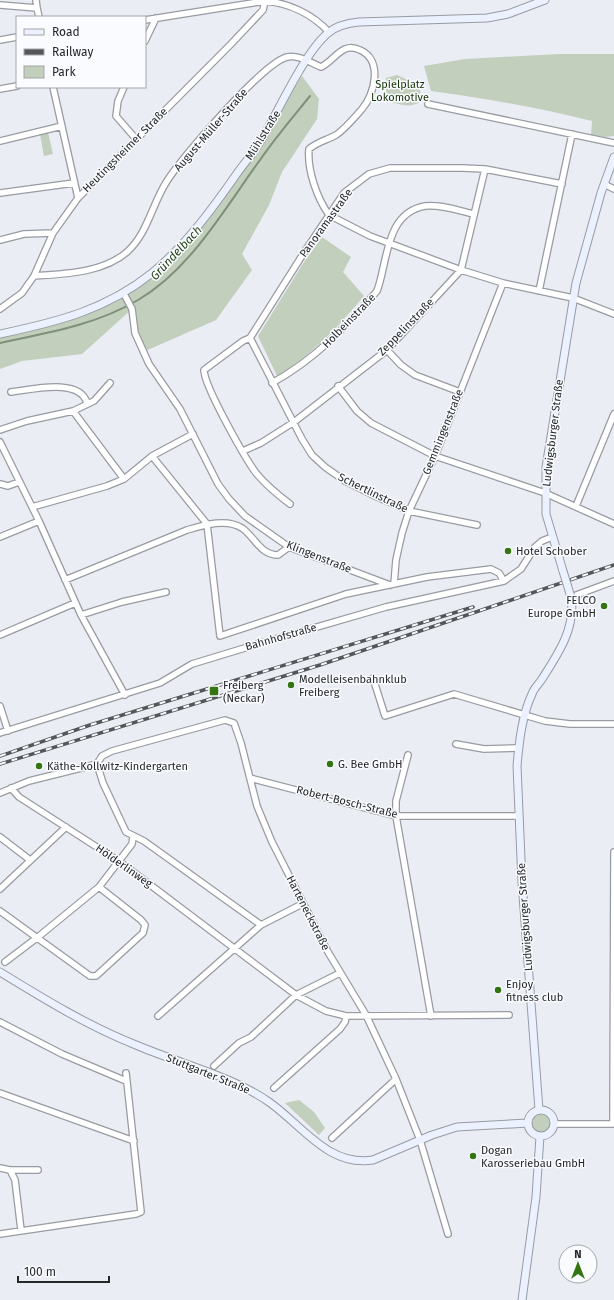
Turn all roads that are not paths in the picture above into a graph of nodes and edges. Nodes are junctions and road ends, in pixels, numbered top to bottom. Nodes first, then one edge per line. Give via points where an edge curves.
1 (36, 0) edge
2 (545, 0) edge
3 (265, 1) junction
4 (281, 1) edge
5 (0, 5) edge
6 (37, 8) junction
7 (38, 16) edge
8 (156, 18) junction
9 (146, 20) edge
10 (329, 32) junction
11 (16, 37) edge
12 (146, 39) edge
13 (0, 40) edge
14 (307, 61) junction
15 (16, 86) edge
16 (53, 88) edge
17 (124, 88) edge
18 (0, 89) edge
19 (428, 104) dead end
20 (62, 126) junction
21 (572, 134) junction
22 (136, 139) junction
23 (0, 141) edge
24 (614, 143) edge
25 (614, 157) edge
26 (485, 169) junction
27 (74, 184) junction
28 (562, 184) junction
29 (604, 184) junction
30 (614, 188) edge
31 (0, 193) edge
32 (78, 198) junction
33 (474, 214) junction
34 (329, 215) junction
35 (54, 233) junction
36 (0, 240) edge
37 (389, 243) junction
38 (461, 270) junction
39 (34, 276) junction
40 (503, 282) junction
41 (539, 291) junction
42 (125, 296) junction
43 (573, 298) junction
44 (0, 309) edge
45 (614, 314) edge
46 (0, 334) edge
47 (250, 338) junction
48 (387, 350) junction
49 (272, 382) junction
50 (110, 383) dead end
51 (338, 386) junction
52 (11, 392) dead end
53 (460, 392) junction
54 (87, 403) junction
55 (73, 411) junction
56 (614, 414) edge
57 (294, 422) junction
58 (612, 428) edge
59 (0, 430) edge
60 (193, 434) junction
61 (0, 442) edge
62 (243, 451) junction
63 (152, 456) junction
64 (435, 456) junction
65 (124, 479) junction
66 (19, 482) junction
67 (0, 484) edge
68 (545, 493) junction
69 (290, 504) dead end
70 (576, 506) junction
71 (32, 507) junction
72 (409, 511) junction
73 (39, 521) junction
74 (207, 524) junction
75 (614, 524) edge
76 (477, 525) dead end
77 (0, 537) edge
78 (552, 537) junction
79 (289, 546) junction
80 (65, 580) junction
81 (504, 581) junction
82 (614, 581) edge
83 (392, 584) junction
84 (166, 592) dead end
85 (571, 597) junction
86 (75, 603) junction
87 (80, 615) junction
88 (0, 635) edge
89 (373, 678) dead end
90 (125, 695) junction
91 (0, 706) edge
92 (526, 715) junction
93 (614, 724) edge
94 (8, 731) junction
95 (0, 733) edge
96 (456, 744) dead end
97 (519, 748) junction
98 (408, 755) dead end
99 (97, 764) junction
100 (250, 778) junction
101 (11, 788) junction
102 (0, 793) edge
103 (396, 816) junction
104 (518, 816) junction
105 (66, 827) junction
106 (0, 837) edge
107 (133, 837) junction
108 (614, 852) edge
109 (30, 860) junction
110 (120, 862) junction
111 (614, 886) edge
112 (99, 887) junction
113 (0, 889) edge
114 (302, 904) junction
115 (0, 911) edge
116 (261, 925) junction
117 (38, 937) junction
118 (235, 947) junction
119 (5, 962) dead end
120 (0, 972) edge
121 (340, 973) junction
122 (296, 994) junction
123 (366, 1015) junction
124 (509, 1015) dead end
125 (158, 1016) dead end
126 (346, 1016) junction
127 (431, 1016) junction
128 (0, 1022) edge
129 (214, 1066) dead end
130 (126, 1073) dead end
131 (396, 1079) junction
132 (126, 1081) junction
133 (274, 1088) dead end
134 (0, 1093) edge
135 (539, 1110) junction
136 (528, 1124) junction
137 (554, 1124) junction
138 (614, 1124) edge
139 (540, 1136) junction
140 (332, 1138) dead end
141 (420, 1140) junction
142 (134, 1141) junction
143 (0, 1168) edge
144 (10, 1170) junction
145 (38, 1170) dead end
146 (21, 1230) junction
147 (0, 1234) edge
148 (448, 1234) dead end
149 (522, 1300) edge

1 - 6 street
2 - 10 main road, Mühlstraße via 508,14 487,18 359,22
3 - 4 street
3 - 8 street
3 - 22 street, Heutingsheimer Straße via 264,10
4 - 10 street via 320,22
5 - 6 street
6 - 7 street
8 - 9 street
8 - 12 street
10 - 14 main road, Mühlstraße via 318,42
11 - 13 street
14 - 34 street, August-Müller-Straße via 321,67 345,49 355,48 363,51 371,60 374,72 372,91 362,108 337,134 309,149 308,158 321,203
14 - 39 street, August-Müller-Straße via 292,56 279,60 227,109 167,182 145,228 126,252 112,262 87,269
14 - 42 main road, Mühlstraße via 263,137 221,196 174,253
15 - 18 street
16 - 20 street
17 - 22 street via 116,116
19 - 21 street
20 - 23 street
20 - 27 street
21 - 24 street
21 - 28 street
22 - 32 street, Heutingsheimer Straße
25 - 29 main road, Ludwigsburger Straße
26 - 28 street, Panoramastraße
26 - 33 street, Zeppelinstraße
26 - 34 street, Panoramastraße via 420,167 377,170 350,188
27 - 31 street
27 - 32 street
28 - 41 street
29 - 30 street
29 - 43 main road, Ludwigsburger Straße
32 - 35 street, Heutingsheimer Straße
33 - 37 street, Holbeinstraße via 426,206 413,210 396,224
33 - 38 street, Zeppelinstraße
34 - 37 street
34 - 47 street, Panoramastraße
35 - 36 street via 24,234
35 - 39 street, Heutingsheimer Straße
37 - 38 street
37 - 49 street, Holbeinstraße via 377,291 316,355 293,372
38 - 40 street
38 - 48 street, Zeppelinstraße
39 - 44 street, Heutingsheimer Straße via 22,293
40 - 41 street
40 - 53 street, Gemmingenstraße
41 - 43 street
42 - 46 main road, Mühlstraße via 90,311
42 - 60 street, Klingenstraße via 132,309 135,333 149,364 180,409
43 - 45 street
43 - 68 main road, Ludwigsburger Straße via 552,424
47 - 49 street, Schertlinstraße
47 - 62 street, Panoramastraße via 204,370 208,386
48 - 51 street, Zeppelinstraße
48 - 53 street via 401,365 416,374
49 - 57 street, Schertlinstraße
50 - 54 street via 94,400
51 - 57 street, Zeppelinstraße
51 - 64 street via 371,423
52 - 54 street via 63,386 81,392
53 - 64 street, Gemmingenstraße
54 - 55 street
55 - 59 street
55 - 65 street
56 - 58 street
57 - 62 street, Zeppelinstraße
57 - 72 street, Schertlinstraße via 312,455 325,467 345,481
58 - 70 street
60 - 63 street
60 - 79 street, Klingenstraße via 218,484 229,499 245,516
61 - 66 street
62 - 69 street via 256,472
63 - 65 street
63 - 74 street
64 - 68 street
64 - 72 street, Gemmingenstraße
65 - 71 street
66 - 67 street via 8,486
66 - 71 street
68 - 70 street
68 - 78 main road, Ludwigsburger Straße via 546,514
70 - 75 street
71 - 73 street
72 - 76 street, Schertlinstraße
72 - 83 street, Gemmingenstraße
73 - 77 street
73 - 80 street
74 - 79 street via 231,524 242,528 271,555 278,555
74 - 80 street
74 - 83 street via 220,636 346,594
78 - 81 street, Bahnhofstraße via 535,547 521,569
78 - 85 main road, Ludwigsburger Straße, bridge
79 - 83 street, Klingenstraße
80 - 86 street
81 - 83 street via 499,573 491,569
81 - 90 street, Bahnhofstraße via 386,607 238,650 192,664 160,683
82 - 85 street
84 - 87 street
85 - 92 main road, Ludwigsburger Straße via 572,619 567,633 558,653 532,693
86 - 87 street
86 - 88 street
87 - 90 street
89 - 92 street via 385,716 454,694
90 - 94 street, Bahnhofstraße
91 - 94 street
92 - 93 street via 557,723
92 - 97 main road, Ludwigsburger Straße
94 - 95 street, Bahnhofstraße
96 - 97 street via 484,750
97 - 104 main road, Ludwigsburger Straße
98 - 103 street via 396,801
99 - 100 street, Harteneckstraße via 102,756 112,751 225,720 234,723 238,730
99 - 101 street
99 - 107 street via 115,810 126,832
100 - 103 street, Robert-Bosch-Straße
100 - 114 street, Harteneckstraße via 257,806
101 - 102 street
101 - 105 street, Hölderlinweg via 19,797
103 - 104 street, Robert-Bosch-Straße
103 - 127 street
104 - 135 main road, Ludwigsburger Straße
105 - 109 street
105 - 110 street, Hölderlinweg
106 - 109 street
107 - 110 street via 132,844
107 - 116 street via 144,841
108 - 111 street
109 - 113 street
110 - 112 street
110 - 118 street, Hölderlinweg
111 - 138 street
112 - 117 street
112 - 117 street via 145,925 143,933 96,976 90,976
114 - 116 street
114 - 121 street, Harteneckstraße
115 - 117 street
116 - 118 street
117 - 119 street
118 - 122 street, Hölderlinweg
118 - 125 street
120 - 141 main road, Stuttgarter Straße via 117,1037 255,1093 334,1155 351,1160 373,1160
121 - 122 street
121 - 123 street, Harteneckstraße
122 - 126 street, Hölderlinweg via 326,1011
122 - 129 street via 251,1037 239,1043
123 - 126 street, Hölderlinweg
123 - 127 street, Hölderlinweg
123 - 131 street, Harteneckstraße
124 - 127 street, Hölderlinweg
126 - 133 street via 340,1029
128 - 132 street via 62,1054
130 - 132 street
131 - 140 street
131 - 141 street, Harteneckstraße
132 - 142 street
134 - 142 street
135 - 136 main road via 532,1114
135 - 137 main road via 550,1114
136 - 139 main road via 530,1131
136 - 141 main road, Stuttgarter Straße via 457,1127
137 - 138 street
137 - 139 main road via 550,1133
139 - 149 main road via 536,1197
141 - 148 street, Harteneckstraße
142 - 146 street via 141,1212
143 - 144 street
144 - 145 street
144 - 146 street via 15,1180
146 - 147 street

